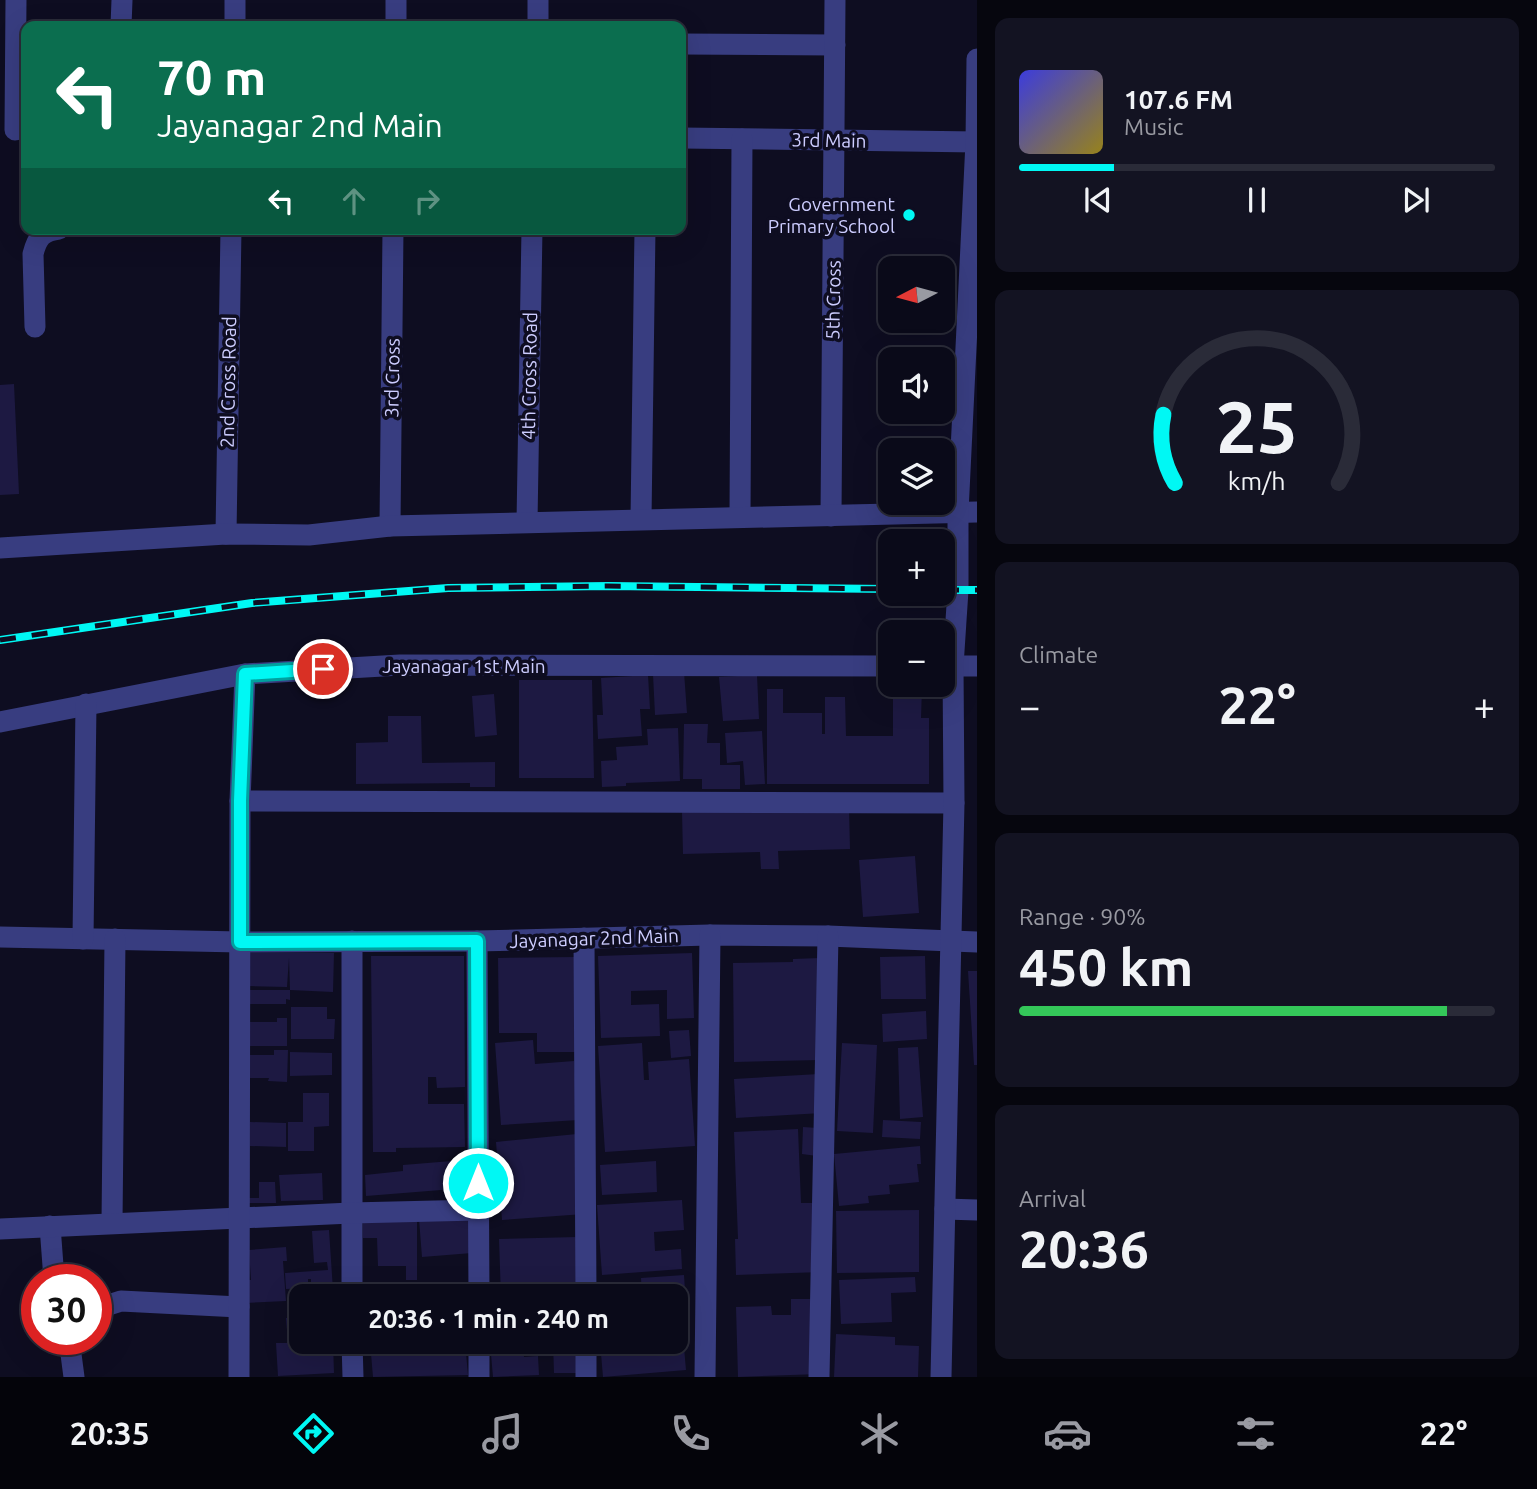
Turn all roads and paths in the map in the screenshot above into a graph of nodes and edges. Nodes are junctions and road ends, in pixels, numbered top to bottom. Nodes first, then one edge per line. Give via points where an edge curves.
1 (16, 0) edge
2 (122, 0) edge
3 (235, 0) edge
4 (396, 0) edge
5 (538, 0) edge
6 (835, 0) edge
7 (121, 21) edge
8 (234, 21) edge
9 (396, 21) edge
10 (538, 21) edge
11 (686, 44) edge
12 (835, 44) junction
13 (977, 59) edge
14 (14, 130) edge
15 (686, 138) edge
16 (742, 139) junction
17 (834, 139) junction
18 (976, 142) edge
19 (41, 235) edge
20 (231, 235) edge
21 (393, 235) edge
22 (532, 235) edge
23 (645, 235) edge
24 (35, 327) dead end
25 (968, 512) edge
26 (831, 516) junction
27 (740, 517) junction
28 (641, 519) junction
29 (527, 522) junction
30 (390, 526) junction
31 (226, 534) junction
32 (0, 548) edge
33 (954, 620) edge
34 (878, 666) edge
35 (955, 666) edge
36 (977, 666) edge
37 (245, 674) junction
38 (949, 697) edge
39 (86, 704) junction
40 (0, 722) edge
41 (240, 801) junction
42 (954, 803) junction
43 (710, 935) junction
44 (828, 936) junction
45 (0, 937) edge
46 (584, 938) junction
47 (83, 939) junction
48 (115, 939) junction
49 (352, 941) junction
50 (477, 941) junction
51 (240, 942) junction
52 (950, 942) junction
53 (977, 942) edge
54 (945, 1209) junction
55 (478, 1210) junction
56 (977, 1210) edge
57 (351, 1213) junction
58 (239, 1219) junction
59 (112, 1222) junction
60 (50, 1226) junction
61 (0, 1229) edge
62 (53, 1264) edge
63 (352, 1284) edge
64 (479, 1284) edge
65 (586, 1284) edge
66 (112, 1304) edge
67 (239, 1307) junction
68 (352, 1354) edge
69 (479, 1354) edge
70 (586, 1354) edge
71 (71, 1355) edge
72 (74, 1377) edge
73 (239, 1377) edge
74 (353, 1377) edge
75 (479, 1377) edge
76 (586, 1377) edge
77 (705, 1377) edge
78 (819, 1377) edge
79 (941, 1377) edge

1 - 14 street
2 - 7 street
3 - 8 street
4 - 9 street
5 - 10 street
6 - 12 street, 5th Cross
11 - 12 street
12 - 17 street, 5th Cross
13 - 18 street
15 - 16 street, 3rd Main
16 - 17 street, 3rd Main
16 - 27 street
17 - 18 street, 3rd Main
17 - 26 street, 5th Cross
18 - 25 street
19 - 24 street via 33,254
20 - 31 street, 2nd Cross Road
21 - 30 street, 3rd Cross
22 - 29 street, 4th Cross Road
23 - 28 street
25 - 26 street
25 - 33 street
26 - 27 street
27 - 28 street
28 - 29 street
29 - 30 street
30 - 31 street via 309,535
31 - 32 street
34 - 37 street, Jayanagar 1st Main via 400,665
35 - 36 street
37 - 39 street, Jayanagar 1st Main
37 - 41 street
38 - 42 street
39 - 40 street, Jayanagar 1st Main
39 - 47 street
41 - 42 street
41 - 51 street
42 - 52 street
43 - 44 street, Jayanagar 2nd Main
43 - 46 street, Jayanagar 2nd Main
43 - 77 street
44 - 52 street, Jayanagar 2nd Main
44 - 78 street
45 - 47 street, Jayanagar 2nd Main
46 - 50 street, Jayanagar 2nd Main
46 - 65 street
47 - 48 street, Jayanagar 2nd Main
48 - 51 street, Jayanagar 2nd Main
48 - 59 street
49 - 50 street, Jayanagar 2nd Main
49 - 51 street, Jayanagar 2nd Main
49 - 57 street
50 - 55 street
51 - 58 street
52 - 53 street, Jayanagar 2nd Main
52 - 54 street
54 - 56 street
54 - 79 street
55 - 57 street
55 - 64 street
57 - 58 street
57 - 63 street
58 - 59 street
58 - 67 street
59 - 60 street
60 - 61 street
60 - 62 street
66 - 67 street
67 - 73 street
68 - 74 street
69 - 75 street
70 - 76 street
71 - 72 street

